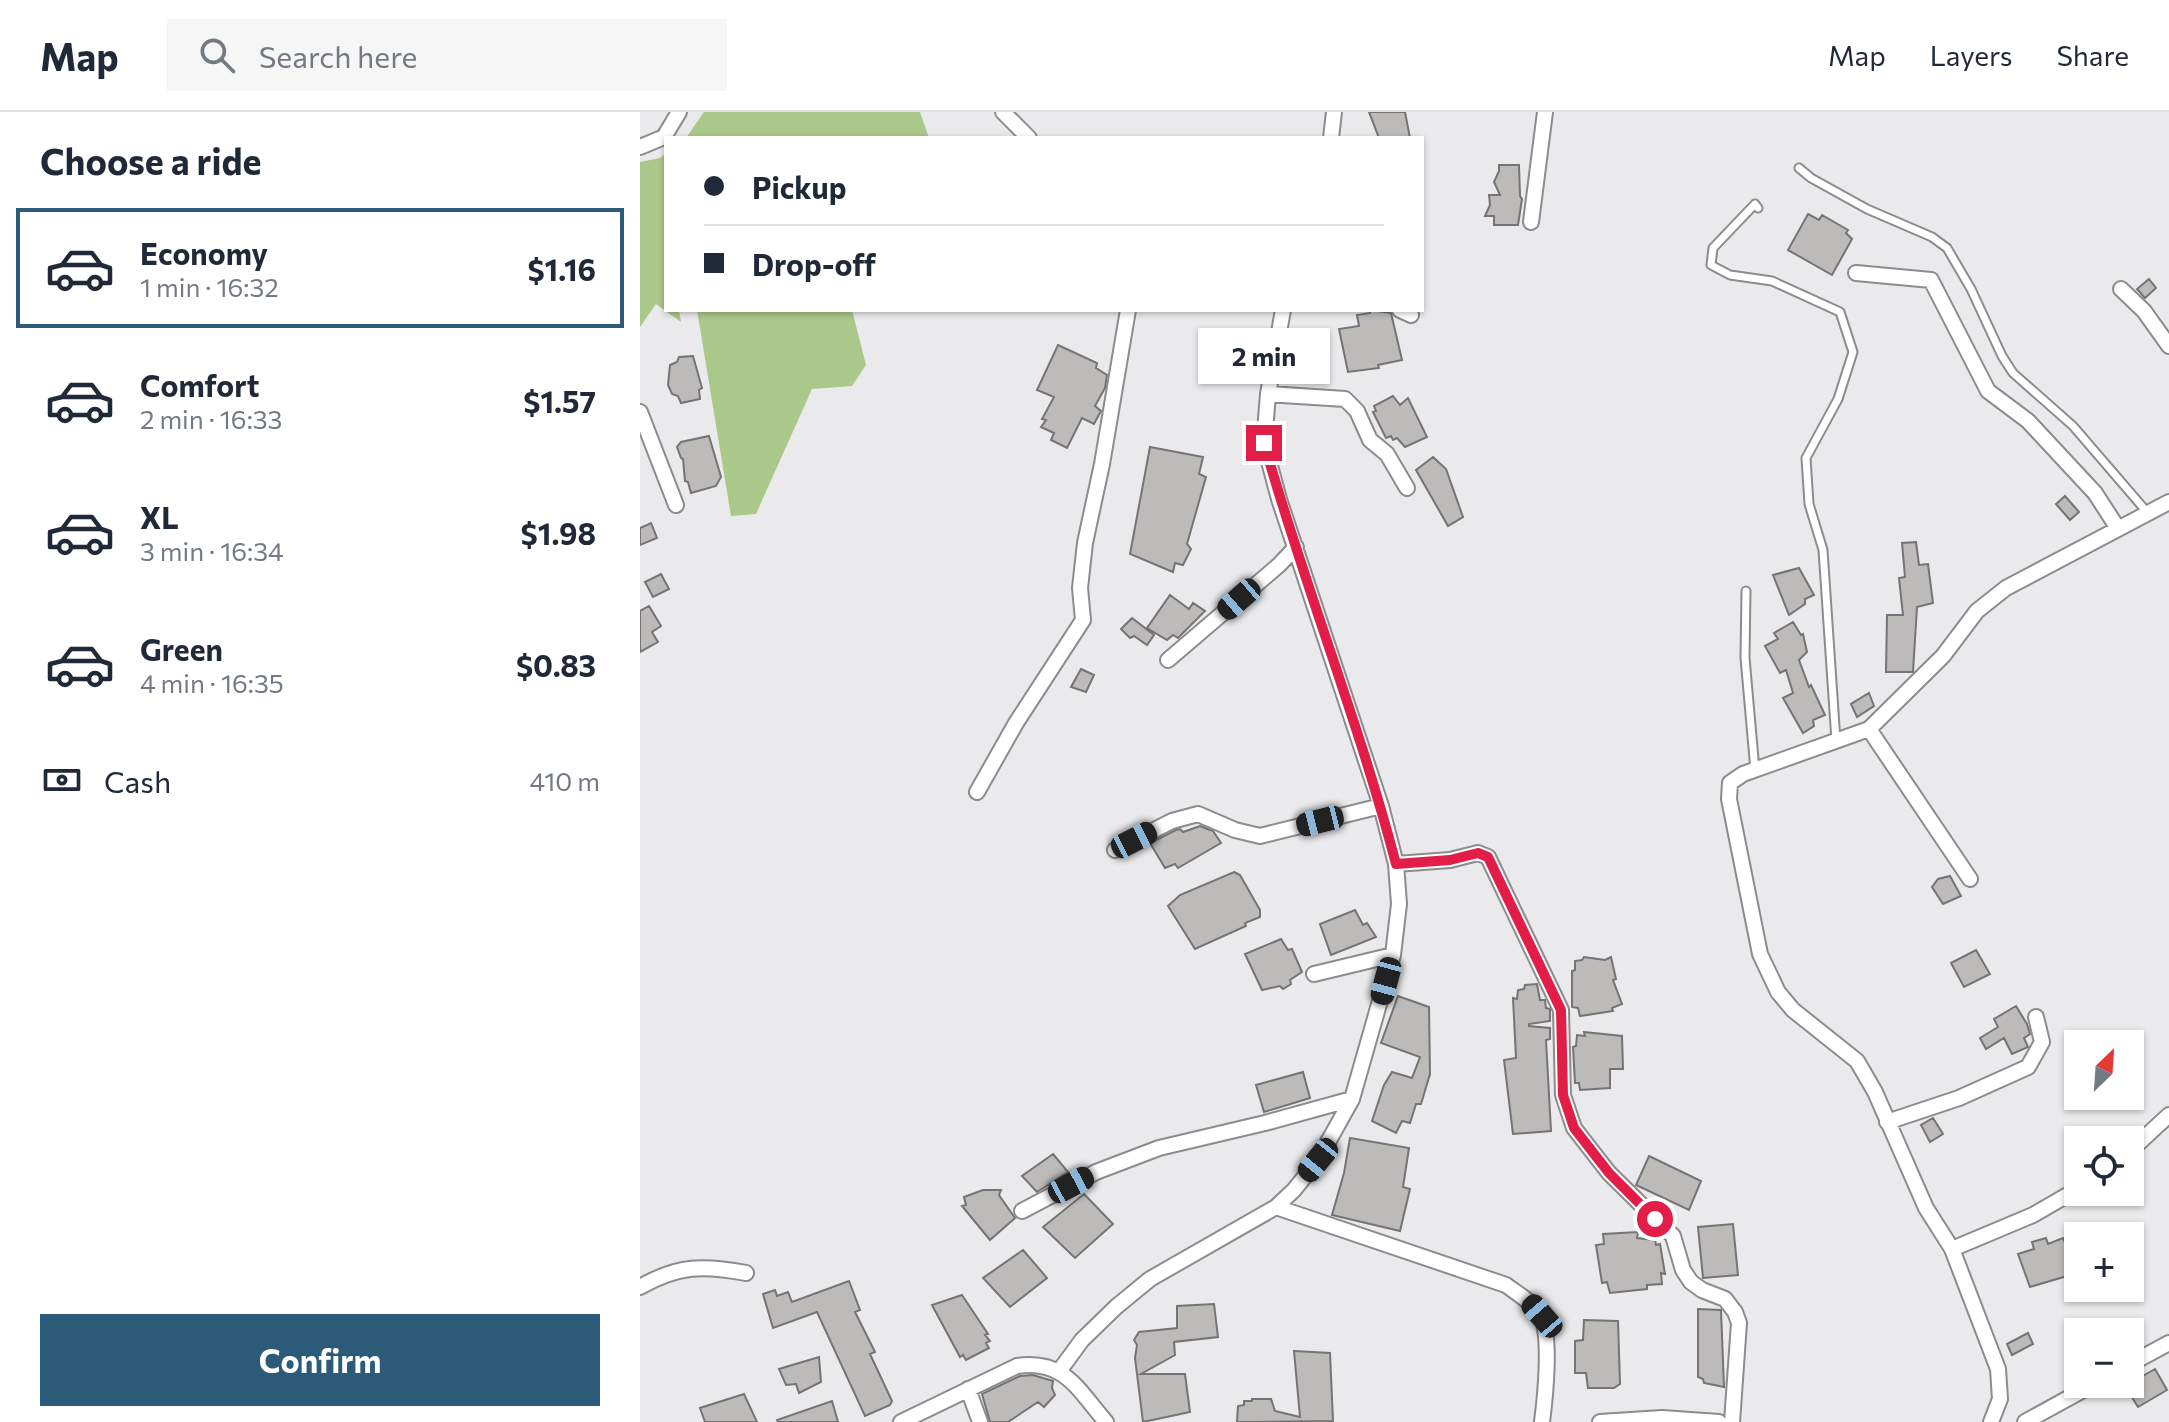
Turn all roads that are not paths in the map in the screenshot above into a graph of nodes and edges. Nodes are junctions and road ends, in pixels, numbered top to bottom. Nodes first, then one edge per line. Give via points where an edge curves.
1 (679, 112) edge
2 (1003, 112) edge
3 (1334, 112) edge
4 (1545, 112) edge
5 (665, 136) edge
6 (1027, 136) edge
7 (1331, 136) edge
8 (664, 137) edge
9 (640, 147) edge
10 (1799, 168) dead end
11 (1758, 208) dead end
12 (1531, 222) dead end
13 (1856, 273) dead end
14 (2121, 289) dead end
15 (1128, 312) edge
16 (1281, 312) edge
17 (2169, 346) edge
18 (1268, 394) junction
19 (640, 412) edge
20 (1407, 488) dead end
21 (2169, 502) edge
22 (676, 505) dead end
23 (2147, 512) junction
24 (2117, 527) junction
25 (1296, 547) junction
26 (1746, 591) dead end
27 (1168, 660) dead end
28 (1869, 729) junction
29 (1836, 741) junction
30 (1755, 770) junction
31 (977, 792) dead end
32 (1381, 806) junction
33 (1115, 850) dead end
34 (1396, 864) junction
35 (1970, 879) dead end
36 (1393, 955) junction
37 (1314, 974) dead end
38 (2036, 1017) dead end
39 (1352, 1099) junction
40 (2169, 1115) edge
41 (1887, 1122) junction
42 (2144, 1138) edge
43 (2064, 1197) edge
44 (1276, 1207) junction
45 (1022, 1211) dead end
46 (1952, 1249) junction
47 (746, 1273) dead end
48 (640, 1287) edge
49 (2169, 1343) edge
50 (2144, 1356) edge
51 (1060, 1370) junction
52 (968, 1389) junction
53 (2071, 1398) edge
54 (2036, 1419) edge
55 (901, 1422) edge
56 (980, 1422) edge
57 (1106, 1422) edge
58 (1542, 1422) edge
59 (1600, 1422) edge
60 (1719, 1422) edge
61 (1732, 1422) edge
62 (1991, 1422) edge

1 - 5 street
2 - 6 street
3 - 7 street
4 - 12 street
8 - 9 street
10 - 23 lane via 1947,248 2013,373 2073,426
11 - 29 lane via 1755,204 1713,248 1711,265 1730,275 1772,281 1840,312 1853,352 1838,399 1806,458 1809,504 1823,550
13 - 24 street via 1931,280 1988,391 2028,421 2095,493
14 - 17 street
15 - 31 street via 1085,543 1083,620
16 - 18 street
18 - 20 street via 1345,399
18 - 25 street via 1264,443
19 - 22 street
21 - 23 street
23 - 24 street
24 - 28 street via 2006,588 1977,611 1943,656
25 - 27 street
25 - 32 street
26 - 30 lane via 1745,658
28 - 29 street
28 - 35 street
29 - 30 street
30 - 41 street via 1730,783 1729,799 1760,954 1793,1010 1857,1061
32 - 33 street via 1260,836 1198,814
32 - 34 street
34 - 36 street via 1399,904
34 - 61 street via 1478,853 1488,857 1561,1010 1563,1095 1574,1128 1609,1173 1673,1236 1691,1282 1725,1299 1735,1312 1739,1323
36 - 37 street
36 - 39 street
38 - 41 street via 2042,1042 2028,1067
39 - 44 street via 1318,1160
39 - 45 street via 1159,1148 1096,1172
40 - 42 street
41 - 46 street via 1926,1208
43 - 46 street
44 - 51 street via 1150,1279 1082,1340
44 - 58 street via 1506,1285 1530,1302 1546,1332
46 - 62 street via 1998,1369 2000,1399
47 - 48 street via 696,1266
49 - 50 street
51 - 52 street via 1017,1366
51 - 57 street
52 - 55 street
52 - 56 street
53 - 54 street
59 - 60 street

